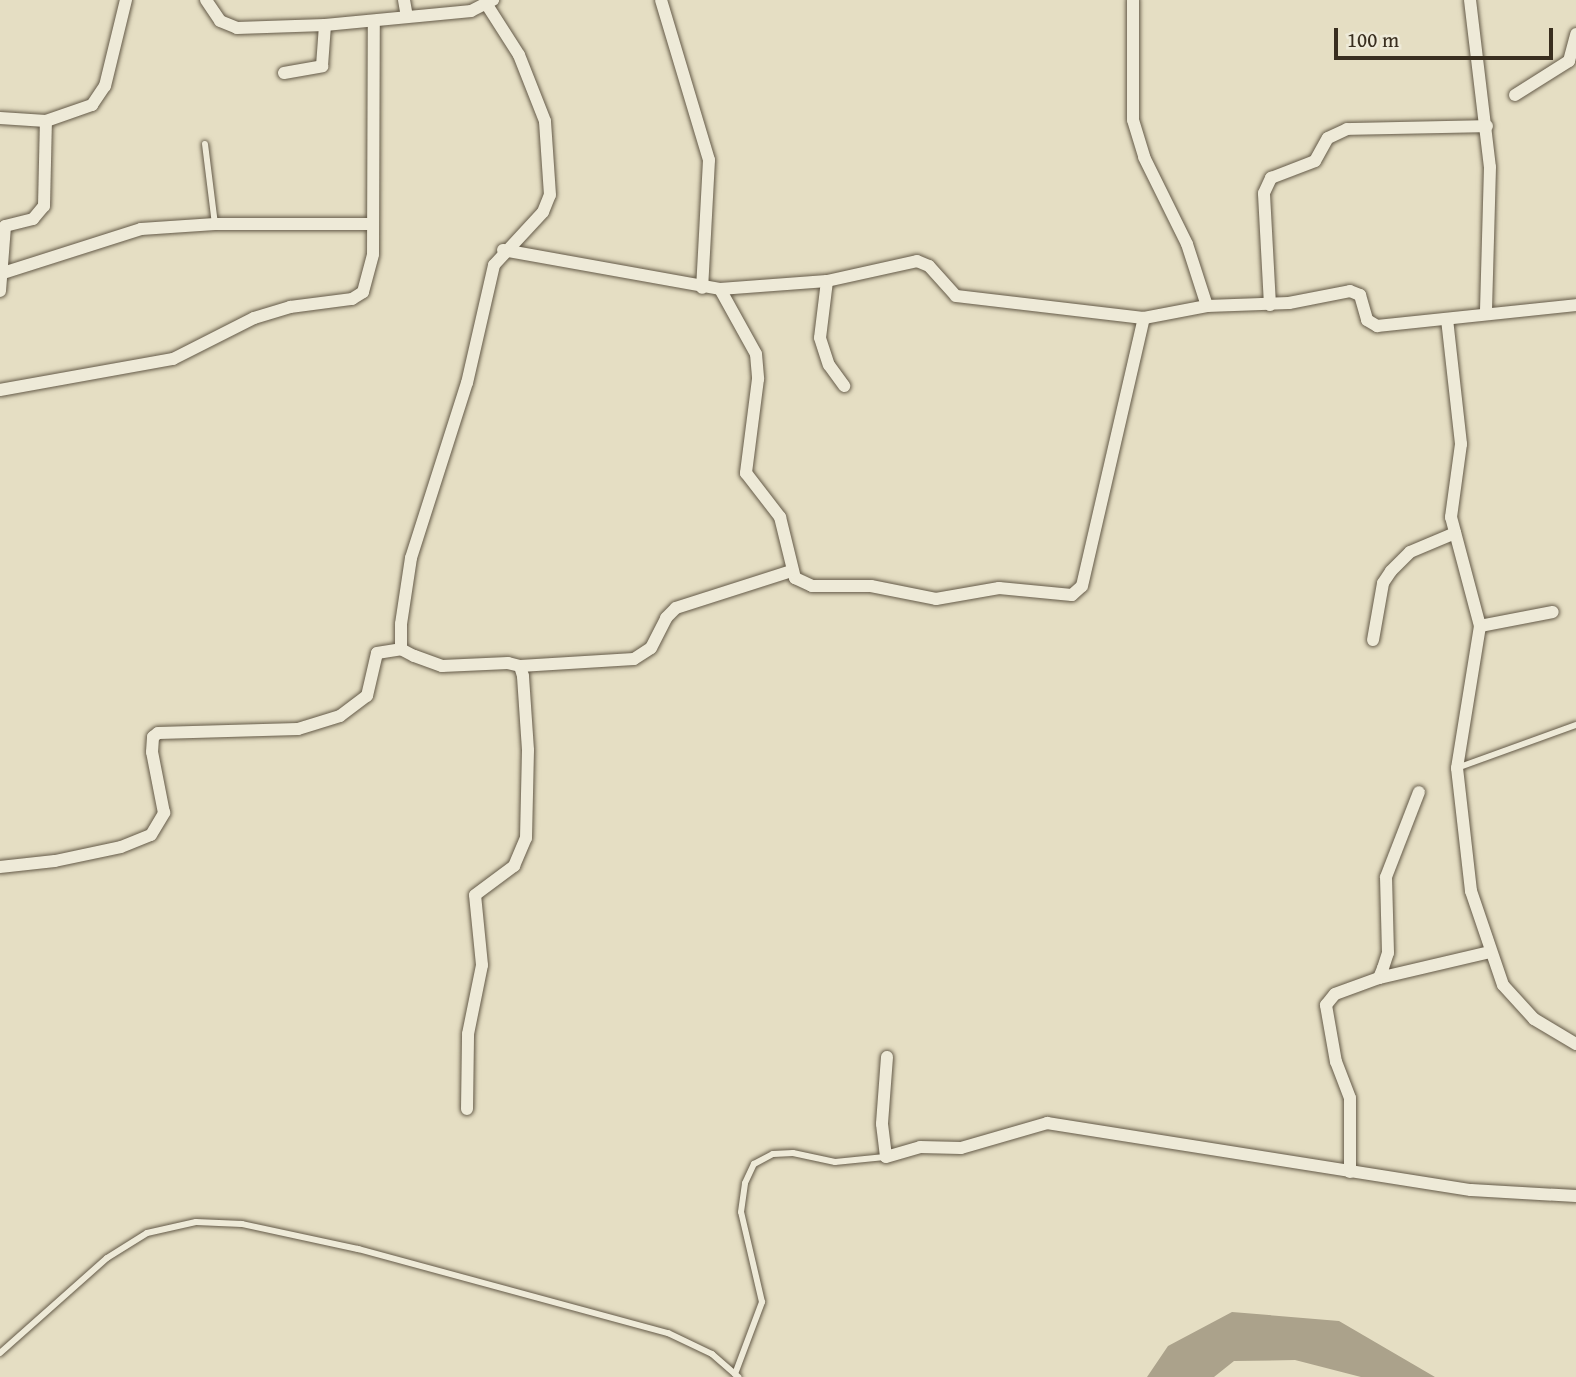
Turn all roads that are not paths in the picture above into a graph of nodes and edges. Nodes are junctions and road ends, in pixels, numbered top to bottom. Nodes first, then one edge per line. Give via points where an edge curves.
1 (126, 0) edge
2 (206, 0) edge
3 (404, 0) edge
4 (661, 0) edge
5 (1133, 0) edge
6 (1470, 0) edge
7 (490, 3) edge
8 (407, 17) junction
9 (374, 21) junction
10 (325, 25) junction
11 (1576, 34) edge
12 (284, 73) dead end
13 (1515, 95) dead end
14 (0, 118) edge
15 (46, 121) junction
16 (1487, 126) junction
17 (205, 144) dead end
18 (215, 224) junction
19 (373, 224) junction
20 (503, 250) junction
21 (4, 273) junction
22 (827, 281) junction
23 (702, 288) junction
24 (720, 289) junction
25 (0, 291) edge
26 (1270, 305) junction
27 (1576, 305) edge
28 (1207, 306) junction
29 (1486, 313) junction
30 (1144, 318) junction
31 (1447, 319) junction
32 (844, 386) dead end
33 (0, 390) edge
34 (1455, 533) junction
35 (791, 571) junction
36 (1553, 612) dead end
37 (1480, 626) junction
38 (1373, 640) dead end
39 (401, 649) junction
40 (520, 666) junction
41 (1576, 725) edge
42 (1457, 768) junction
43 (1419, 792) dead end
44 (0, 867) edge
45 (1490, 952) junction
46 (1379, 978) junction
47 (1576, 1044) edge
48 (887, 1057) dead end
49 (467, 1109) dead end
50 (886, 1157) junction
51 (1350, 1172) junction
52 (1576, 1196) edge
53 (0, 1353) edge
54 (736, 1376) edge

1 - 15 street via 102,94 80,112
2 - 10 street via 227,27
3 - 8 street
4 - 23 street via 709,160
5 - 28 street via 1133,120 1144,157 1187,244
6 - 16 street
7 - 8 street via 471,11
7 - 20 street via 531,81 545,121 551,166 547,207
8 - 9 street
9 - 10 street
9 - 19 street
10 - 12 street via 322,65
11 - 13 street via 1569,61
14 - 15 street
15 - 21 street via 44,206 33,219 5,226
16 - 26 street via 1347,129 1328,138 1315,161 1271,178 1265,193
16 - 29 street
17 - 18 lane
18 - 19 street
18 - 21 street via 141,229
19 - 33 street via 369,282 352,299 271,312 173,359
20 - 23 street
20 - 39 street via 494,265 467,383 411,558
21 - 25 street
22 - 24 street
22 - 30 street via 917,261 929,266 956,296
22 - 32 street via 820,338 829,365
23 - 24 street
24 - 35 street via 756,354 758,379 746,473 780,517
26 - 28 street
26 - 31 street via 1350,291 1360,295 1372,325
27 - 29 street
28 - 30 street
29 - 31 street
30 - 35 street via 1113,467 1078,592 1061,595 999,588 936,599 871,586 812,586
31 - 34 street via 1461,444 1453,488
34 - 37 street
34 - 38 street via 1410,552 1391,571 1383,583
35 - 40 street via 676,608 651,648 634,659
36 - 37 street
37 - 42 street
39 - 40 street via 442,666
39 - 44 street via 377,653 367,696 340,716 298,729 158,733 153,737 152,752 164,813 151,835 121,847 55,861
40 - 49 street via 528,750 526,838 514,866 475,895 482,965 468,1034
41 - 42 lane
42 - 45 street via 1471,891
43 - 46 street via 1385,877 1388,953
45 - 46 street
45 - 47 street via 1503,985 1519,1005
46 - 51 street via 1335,994 1325,1005 1336,1062 1350,1098
48 - 50 street
50 - 51 street via 929,1146 961,1148 1047,1123
50 - 54 lane via 835,1162 773,1154 754,1164 745,1183 741,1212 762,1302
51 - 52 street via 1472,1190
53 - 54 lane via 107,1258 147,1233 196,1222 242,1224 358,1249 668,1333 712,1354

